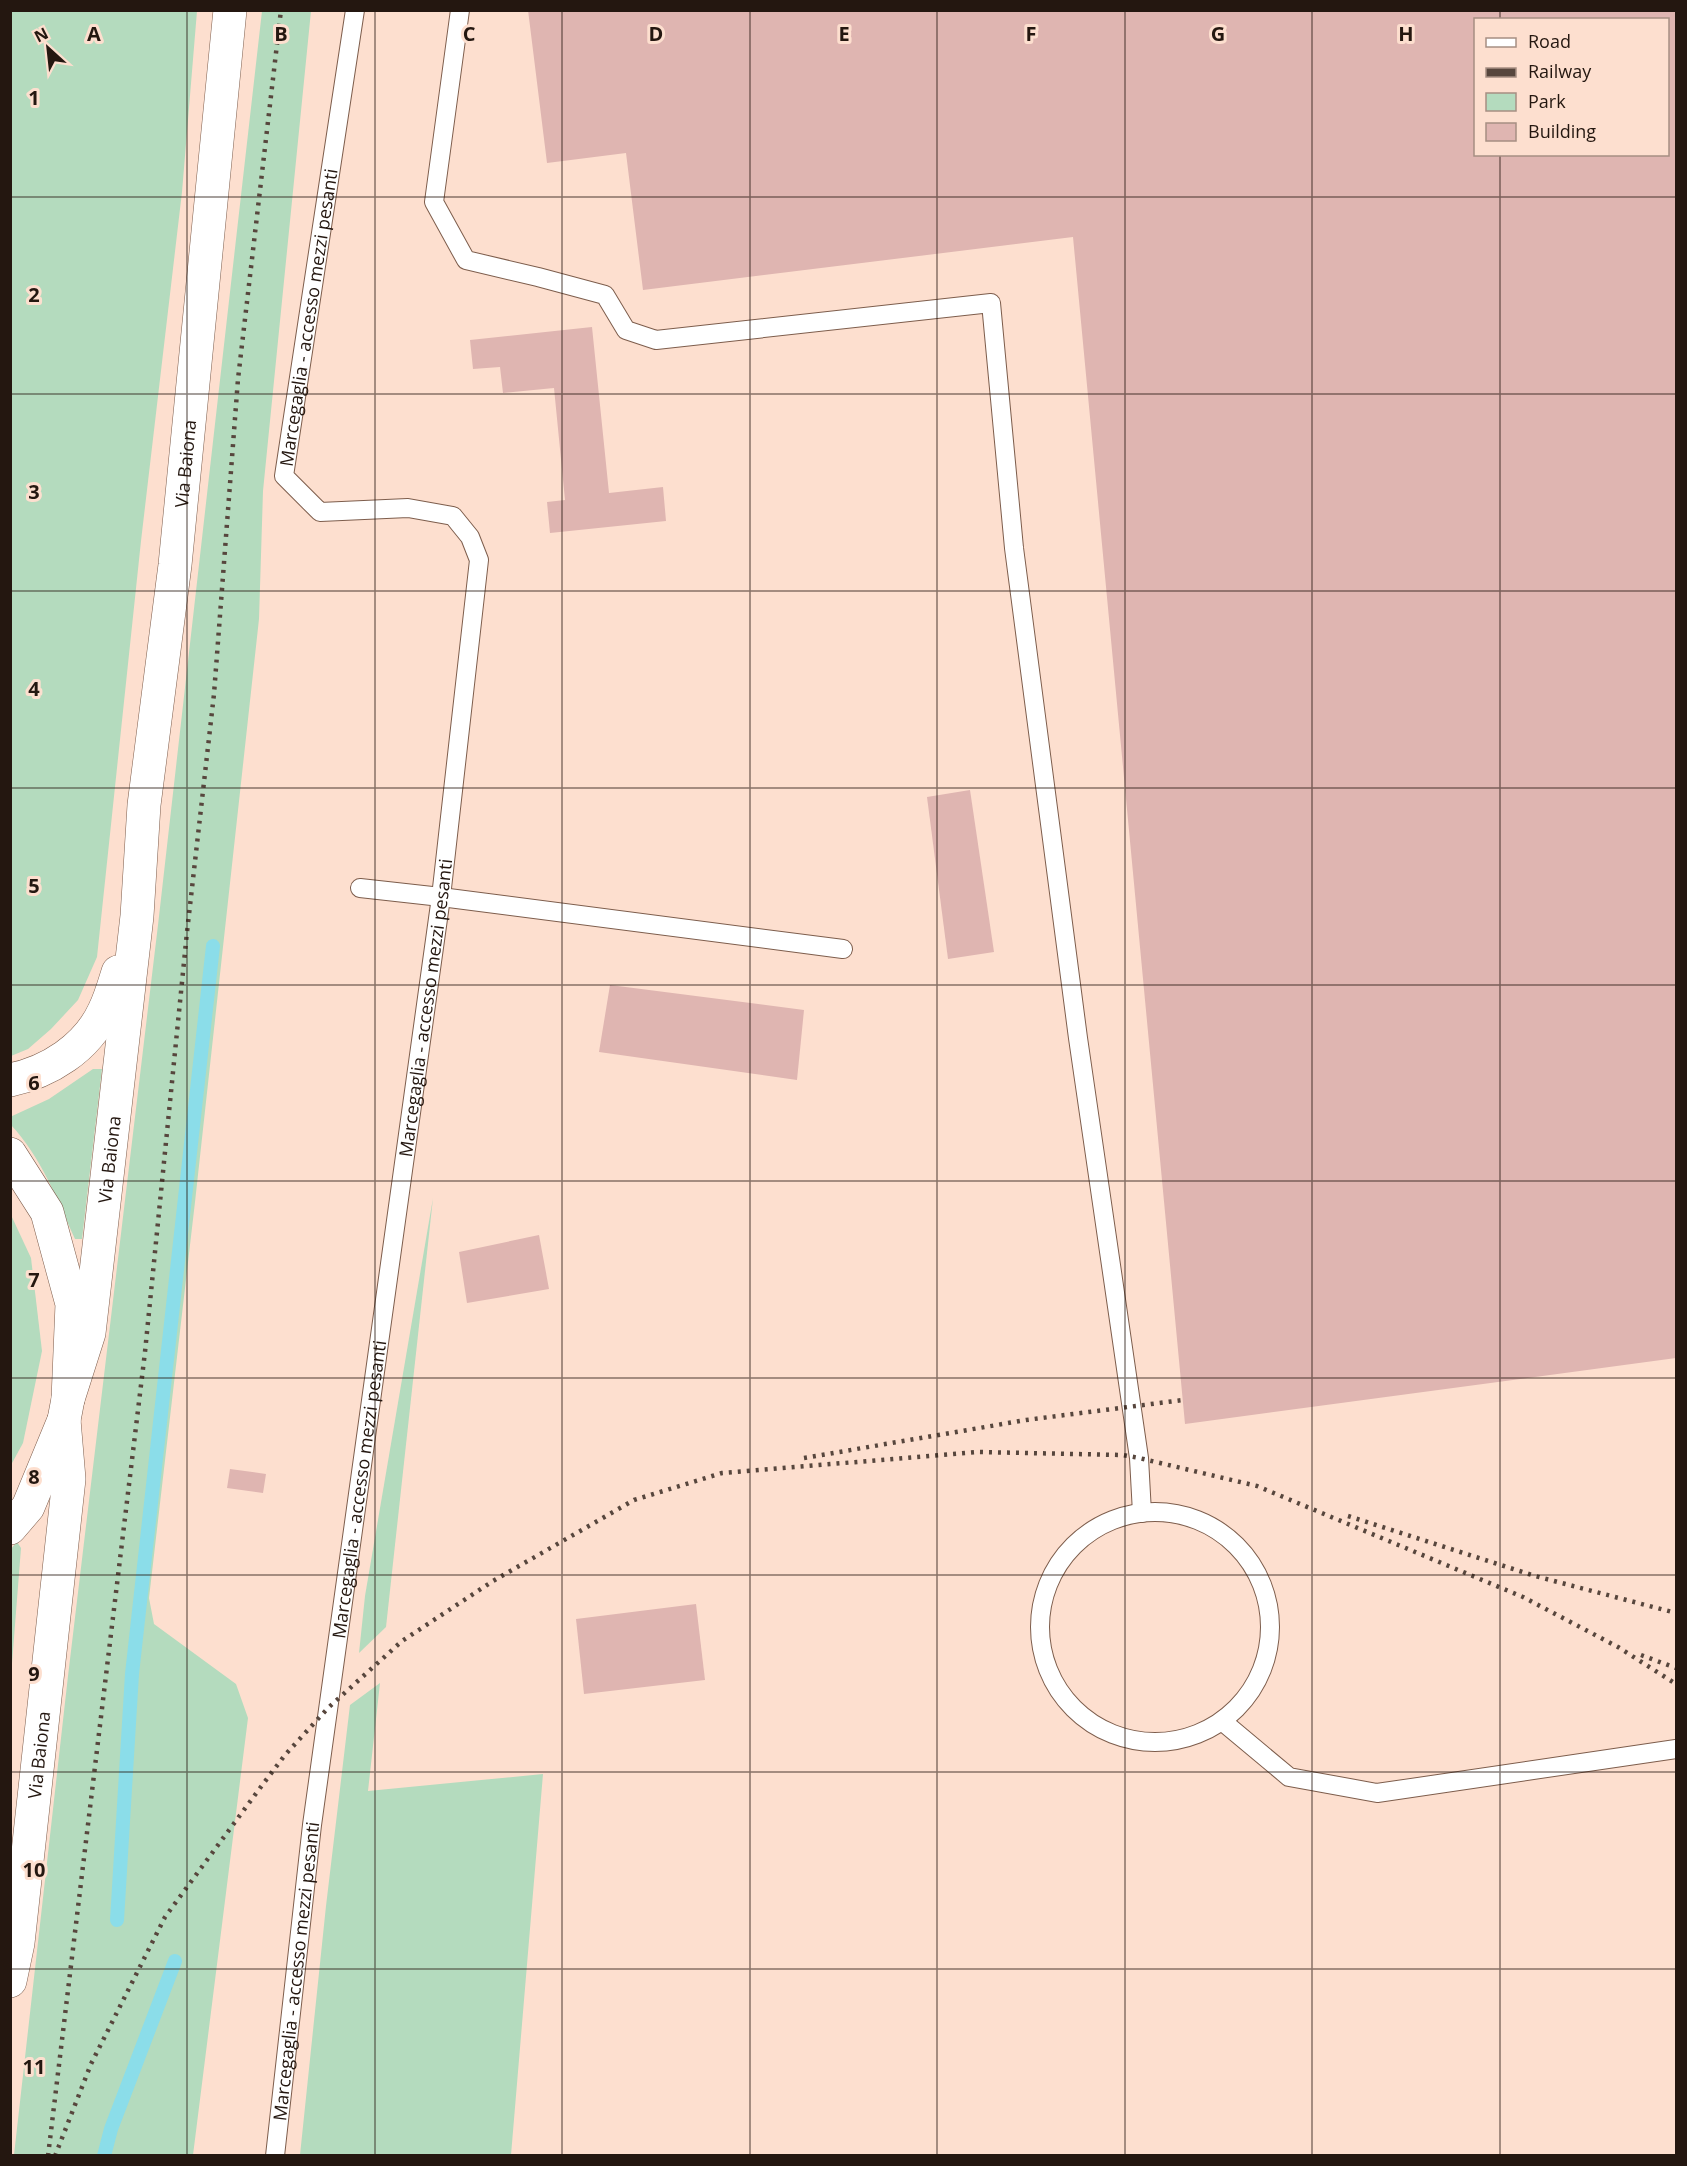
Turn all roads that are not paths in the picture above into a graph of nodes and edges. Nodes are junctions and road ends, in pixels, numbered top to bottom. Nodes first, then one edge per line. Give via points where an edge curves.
1 (230, 10) edge
2 (356, 10) edge
3 (460, 10) edge
4 (360, 888) dead end
5 (441, 897) junction
6 (137, 916) junction
7 (843, 949) dead end
8 (10, 1080) edge
9 (10, 1154) edge
10 (66, 1410) junction
11 (1142, 1513) junction
12 (10, 1528) edge
13 (1222, 1721) junction
14 (1677, 1749) edge
15 (10, 1981) edge
16 (275, 2156) edge

1 - 6 main road, Via Baiona via 175,565 144,805
2 - 5 lane, Marcegaglia - accesso mezzi pesanti via 284,476 320,512 408,508 453,516 470,537 479,560
3 - 11 lane via 434,202 466,260 604,295 626,330 656,340 991,303 1014,548 1138,1458
4 - 5 lane
5 - 7 lane
5 - 16 lane, Marcegaglia - accesso mezzi pesanti via 313,1813
6 - 8 main road, Via Baiona via 104,1012 80,1046 56,1063
6 - 10 main road, Via Baiona via 89,1333
9 - 10 main road via 47,1212 72,1304
10 - 12 main road via 28,1507
10 - 15 main road, Via Baiona via 69,1479 18,1943
11 - 13 lane via 1176,1514 1208,1525 1235,1544 1256,1570 1268,1602 1270,1635 1263,1668 1246,1698
11 - 13 lane via 1108,1522 1078,1541 1056,1568 1042,1600 1039,1635 1046,1669 1064,1699 1090,1724 1122,1738 1156,1743 1191,1737
13 - 14 lane via 1289,1777 1377,1793

